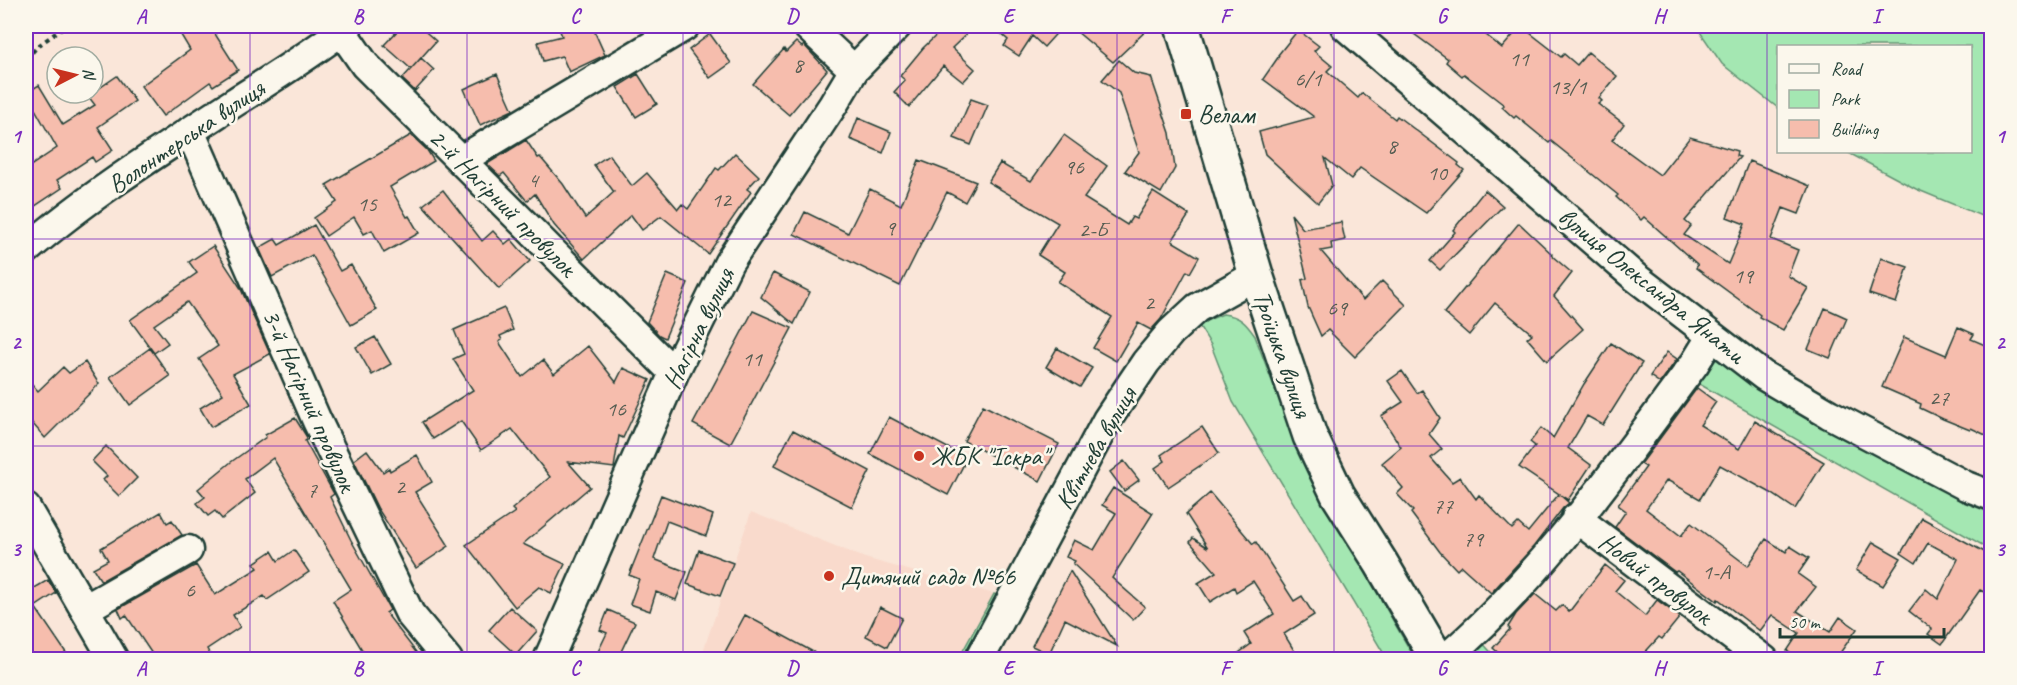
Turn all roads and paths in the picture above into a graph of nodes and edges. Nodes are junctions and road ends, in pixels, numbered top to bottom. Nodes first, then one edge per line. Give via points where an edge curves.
1 (65, 26) edge
2 (685, 26) edge
3 (807, 26) edge
4 (897, 26) edge
5 (1182, 26) edge
6 (1345, 26) edge
7 (343, 27) edge
8 (26, 59) edge
9 (854, 70) junction
10 (190, 131) junction
11 (461, 160) junction
12 (26, 250) edge
13 (1256, 275) junction
14 (1711, 337) junction
15 (674, 373) junction
16 (1992, 496) edge
17 (26, 508) edge
18 (1576, 518) junction
19 (188, 550) dead end
20 (85, 609) junction
21 (986, 655) edge
22 (114, 660) edge
23 (448, 660) edge
24 (548, 660) edge
25 (1438, 660) edge
26 (1444, 660) edge
27 (1764, 660) edge

1 - 8 path
2 - 11 street
3 - 9 street
4 - 9 street, Нагірна вулиця
5 - 13 main road, Троїцька вулиця
6 - 14 street, вулиця Олександра Янати via 1635,277
7 - 10 street, Волонтерська вулиця via 315,51
7 - 11 street, 2-й Нагірний провулок via 365,65
9 - 15 street, Нагірна вулиця via 729,262
10 - 12 street, Волонтерська вулиця via 59,222
10 - 23 street, 3-й Нагірний провулок via 317,421 395,582 411,614
11 - 15 street, 2-й Нагірний провулок
13 - 21 street, Квітнева вулиця via 1197,308 1146,362 1107,420
13 - 25 main road, Троїцька вулиця via 1310,436 1338,495
14 - 16 street, вулиця Олександра Янати via 1764,376 1829,414
14 - 18 street
15 - 24 street, Нагірна вулиця
17 - 20 street
18 - 26 street via 1481,629
18 - 27 street, Новий провулок
19 - 20 street
20 - 22 street

